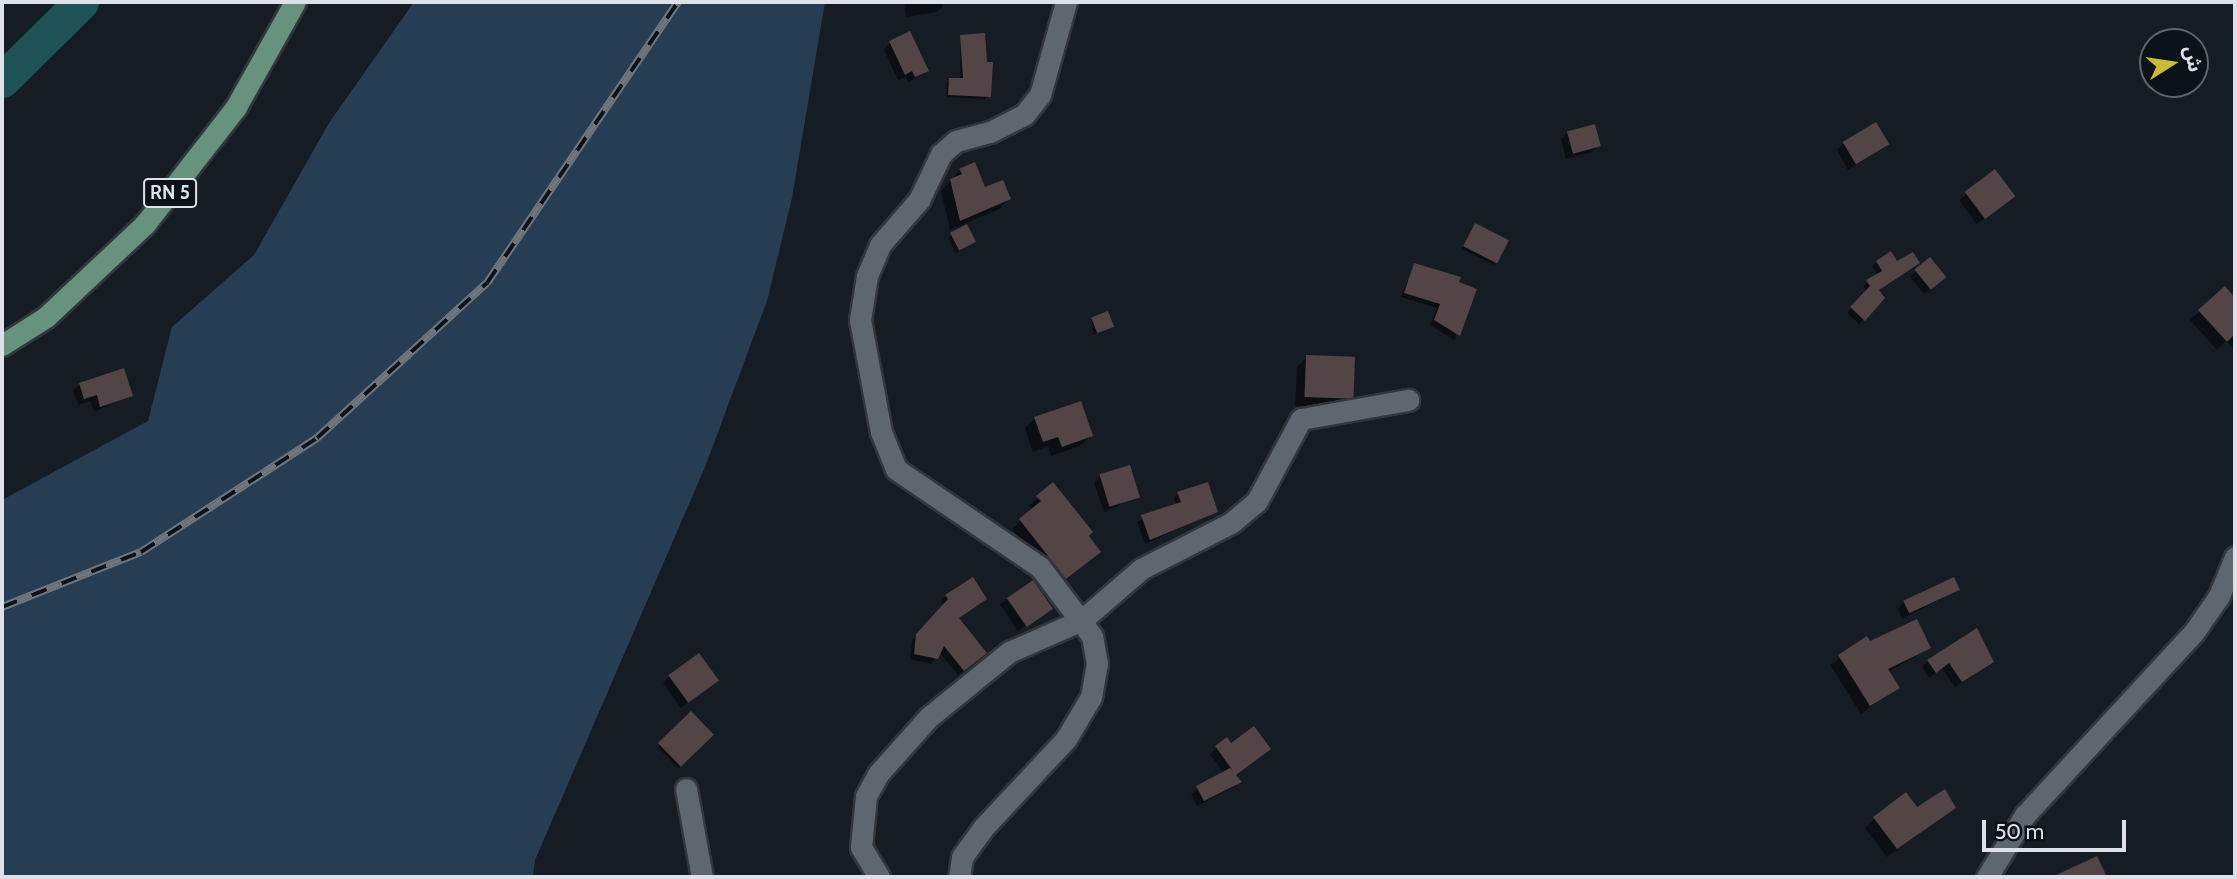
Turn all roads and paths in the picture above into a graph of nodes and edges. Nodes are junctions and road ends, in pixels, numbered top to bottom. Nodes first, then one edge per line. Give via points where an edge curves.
1 (295, 2) edge
2 (1066, 2) edge
3 (2, 345) edge
4 (1408, 400) dead end
5 (2235, 557) edge
6 (1082, 620) junction
7 (687, 789) dead end
8 (702, 877) edge
9 (879, 877) edge
10 (959, 877) edge
11 (1987, 877) edge

1 - 3 main road, RN 5 via 236,107 145,224 46,317
2 - 6 street via 1040,96 1025,114 990,132 956,141 941,154 919,200 880,244 866,276 860,320 881,432 896,468 1040,567
4 - 6 street via 1301,419 1257,501 1231,523 1141,569
5 - 11 street via 2219,596 2194,632 2025,815
6 - 9 street via 1009,652 966,683 878,774 866,796 861,847
6 - 10 street via 1092,636 1097,664 1091,697 1066,738 975,838 962,857
7 - 8 street

